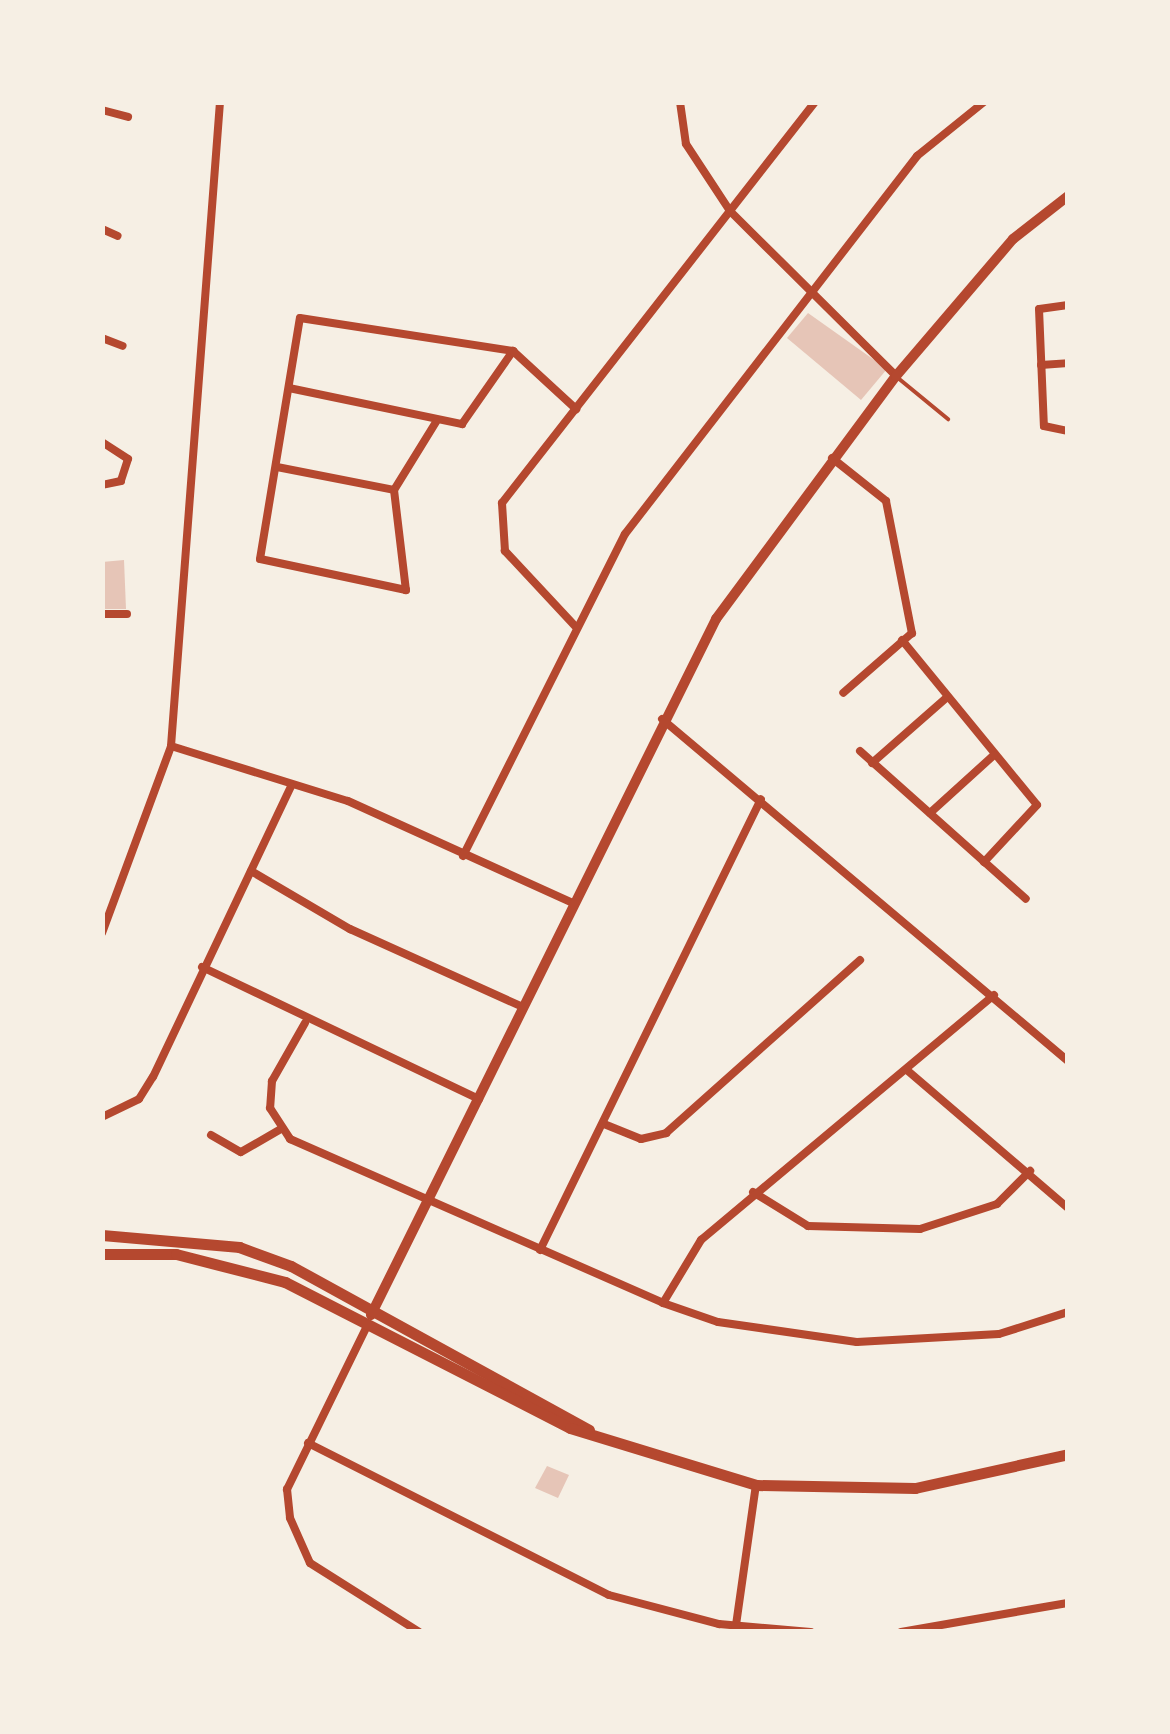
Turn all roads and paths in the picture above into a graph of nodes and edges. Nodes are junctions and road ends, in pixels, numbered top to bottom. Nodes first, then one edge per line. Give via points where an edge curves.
1 (220, 102) edge
2 (680, 102) edge
3 (815, 102) edge
4 (984, 102) edge
5 (102, 110) edge
6 (128, 117) dead end
7 (1068, 196) edge
8 (730, 210) junction
9 (102, 230) edge
10 (118, 236) dead end
11 (812, 292) junction
12 (1068, 305) edge
13 (102, 338) edge
14 (122, 346) dead end
15 (513, 351) junction
16 (1068, 362) edge
17 (1041, 365) junction
18 (896, 376) junction
19 (289, 388) junction
20 (576, 409) junction
21 (948, 420) dead end
22 (436, 422) junction
23 (1068, 431) edge
24 (102, 442) edge
25 (832, 458) junction
26 (276, 468) junction
27 (102, 485) edge
28 (394, 490) junction
29 (102, 614) edge
30 (126, 614) dead end
31 (575, 626) junction
32 (902, 640) junction
33 (842, 693) dead end
34 (946, 700) junction
35 (662, 719) junction
36 (170, 746) junction
37 (860, 751) dead end
38 (994, 755) junction
39 (872, 762) junction
40 (291, 786) junction
41 (761, 800) junction
42 (930, 813) junction
43 (463, 856) junction
44 (984, 862) junction
45 (251, 871) junction
46 (1026, 899) dead end
47 (575, 904) junction
48 (102, 932) edge
49 (860, 960) dead end
50 (202, 967) junction
51 (994, 996) junction
52 (523, 1006) junction
53 (306, 1023) junction
54 (1068, 1061) edge
55 (908, 1071) junction
56 (479, 1099) junction
57 (102, 1116) edge
58 (604, 1124) junction
59 (281, 1130) junction
60 (210, 1135) dead end
61 (1030, 1171) junction
62 (753, 1192) junction
63 (428, 1200) junction
64 (1068, 1208) edge
65 (102, 1235) edge
66 (540, 1250) junction
67 (102, 1254) edge
68 (663, 1303) junction
69 (375, 1306) junction
70 (1068, 1312) edge
71 (366, 1326) junction
72 (588, 1430) junction
73 (308, 1443) junction
74 (1068, 1454) edge
75 (756, 1485) junction
76 (1068, 1603) edge
77 (735, 1629) edge
78 (418, 1632) edge
79 (811, 1632) edge
80 (901, 1632) edge

1 - 36 street
2 - 8 street via 686,144
3 - 8 street
4 - 11 street via 917,156
5 - 6 street
7 - 18 street via 1013,239
8 - 11 street
8 - 20 street
9 - 10 street
11 - 18 street
11 - 31 street via 625,534
12 - 17 street via 1039,308
13 - 14 street
15 - 19 street via 300,318
15 - 20 street
15 - 22 street via 468,421
16 - 17 street
17 - 23 street via 1046,430
18 - 21 lane
18 - 25 street
19 - 22 street
19 - 26 street
20 - 31 street via 502,503 500,527 505,551
22 - 28 street
24 - 27 street via 122,451 121,481
25 - 32 street via 886,501 912,633
25 - 35 street via 716,618
26 - 28 street
26 - 28 street via 261,560 406,590
29 - 30 street
31 - 43 street
32 - 33 street
32 - 34 street
34 - 38 street
34 - 39 street
35 - 41 street
35 - 47 street
36 - 40 street
36 - 48 street
37 - 39 street
38 - 42 street
38 - 44 street via 1037,806
39 - 42 street
40 - 43 street via 348,801
40 - 45 street
41 - 51 street
41 - 58 street
42 - 44 street
43 - 47 street
44 - 46 street
45 - 50 street
45 - 52 street via 350,929
47 - 52 street
49 - 58 street via 666,1133 641,1138
50 - 53 street
50 - 57 street via 139,1099
51 - 54 street
51 - 55 street
52 - 56 street
53 - 56 street
53 - 59 street via 272,1081
55 - 61 street
55 - 62 street
56 - 63 street
58 - 66 street
59 - 60 street via 242,1152
59 - 63 street
61 - 62 street via 997,1204 920,1229 808,1226
61 - 64 street
62 - 68 street via 700,1240
63 - 66 street
63 - 69 street
65 - 69 main road via 238,1247
66 - 68 street
67 - 71 main road via 236,1265
68 - 70 street via 718,1322 858,1342 999,1334
69 - 71 street
69 - 72 main road
71 - 72 main road
71 - 73 street
72 - 75 main road
73 - 77 street via 545,1570
73 - 78 street via 287,1490 296,1540 310,1563
74 - 75 main road via 915,1488
75 - 77 street
76 - 80 street
77 - 79 street

